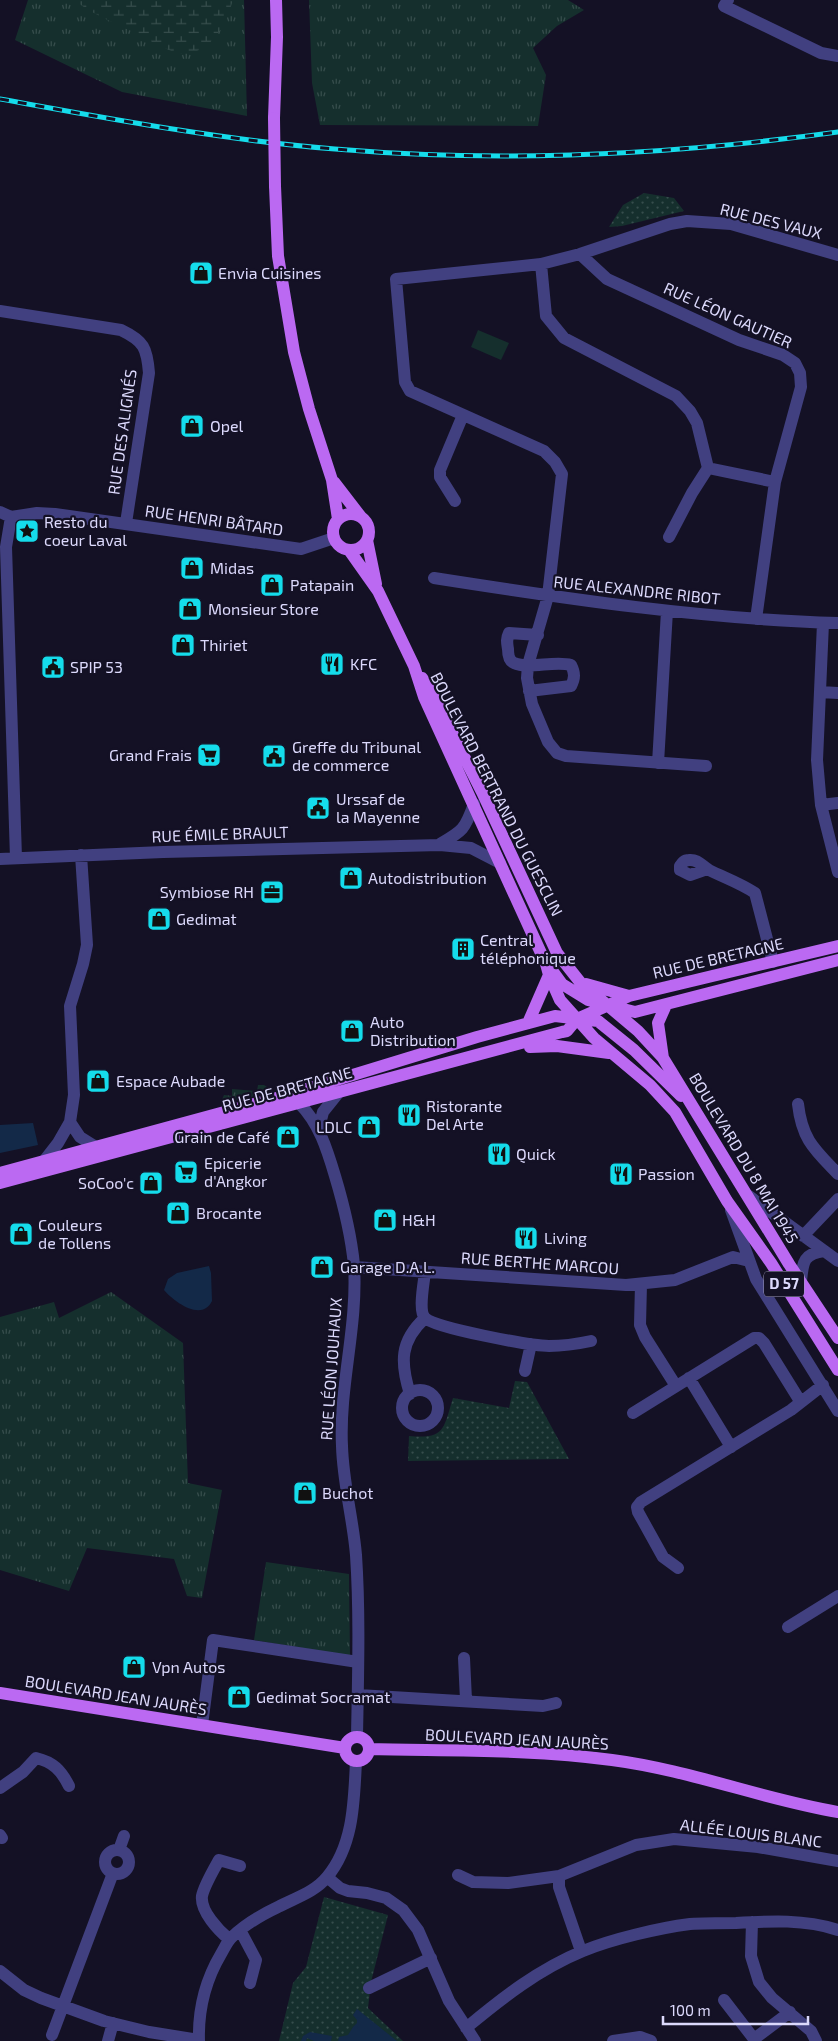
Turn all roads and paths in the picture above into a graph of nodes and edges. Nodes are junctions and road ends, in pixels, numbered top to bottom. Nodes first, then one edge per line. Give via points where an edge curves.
1 (268, 0) edge
2 (276, 0) edge
3 (726, 3) edge
4 (838, 56) edge
5 (274, 103) junction
6 (580, 254) junction
7 (838, 255) edge
8 (541, 264) junction
9 (0, 311) edge
10 (463, 415) junction
11 (708, 468) junction
12 (332, 480) junction
13 (775, 482) junction
14 (455, 501) dead end
15 (5, 514) edge
16 (361, 518) junction
17 (338, 519) junction
18 (126, 523) junction
19 (669, 537) dead end
20 (334, 538) junction
21 (367, 540) junction
22 (349, 550) junction
23 (434, 578) dead end
24 (378, 591) junction
25 (548, 596) junction
26 (667, 610) junction
27 (756, 619) junction
28 (823, 623) junction
29 (838, 623) edge
30 (538, 636) junction
31 (528, 665) junction
32 (414, 666) junction
33 (529, 691) junction
34 (820, 692) junction
35 (838, 693) edge
36 (658, 763) junction
37 (706, 766) dead end
38 (838, 803) edge
39 (474, 804) junction
40 (821, 805) junction
41 (440, 845) junction
42 (81, 855) junction
43 (16, 858) junction
44 (0, 859) edge
45 (500, 863) junction
46 (707, 869) dead end
47 (838, 872) edge
48 (838, 946) edge
49 (838, 960) edge
50 (773, 962) junction
51 (548, 969) junction
52 (580, 982) junction
53 (629, 996) junction
54 (666, 1004) junction
55 (608, 1006) junction
56 (577, 1019) junction
57 (528, 1023) junction
58 (608, 1029) junction
59 (511, 1047) junction
60 (609, 1053) junction
61 (663, 1058) junction
62 (339, 1092) junction
63 (299, 1103) junction
64 (690, 1104) junction
65 (798, 1104) dead end
66 (70, 1122) junction
67 (319, 1128) junction
68 (96, 1147) junction
69 (44, 1161) junction
70 (0, 1173) edge
71 (838, 1174) edge
72 (0, 1183) edge
73 (749, 1196) junction
74 (838, 1199) edge
75 (727, 1201) junction
76 (804, 1236) junction
77 (741, 1238) junction
78 (824, 1251) junction
79 (749, 1261) junction
80 (838, 1261) edge
81 (721, 1262) junction
82 (354, 1266) junction
83 (425, 1272) junction
84 (802, 1281) junction
85 (641, 1284) junction
86 (426, 1318) junction
87 (838, 1338) edge
88 (591, 1341) dead end
89 (531, 1344) junction
90 (838, 1370) edge
91 (525, 1371) dead end
92 (689, 1378) junction
93 (823, 1385) junction
94 (676, 1386) junction
95 (410, 1394) dead end
96 (800, 1401) junction
97 (838, 1411) edge
98 (633, 1413) dead end
99 (730, 1447) junction
100 (678, 1568) dead end
101 (838, 1596) edge
102 (788, 1627) dead end
103 (464, 1658) dead end
104 (358, 1662) junction
105 (0, 1694) edge
106 (358, 1695) junction
107 (466, 1700) junction
108 (556, 1703) dead end
109 (202, 1725) junction
110 (357, 1737) junction
111 (345, 1748) junction
112 (369, 1749) junction
113 (356, 1761) junction
114 (69, 1786) dead end
115 (0, 1788) edge
116 (838, 1812) edge
117 (124, 1836) dead end
118 (838, 1861) edge
119 (240, 1866) dead end
120 (458, 1875) dead end
121 (559, 1876) junction
122 (327, 1877) junction
123 (752, 1922) junction
124 (240, 1930) junction
125 (838, 1930) edge
126 (229, 1939) junction
127 (582, 1952) junction
128 (431, 1958) junction
129 (0, 1971) edge
130 (250, 1984) dead end
131 (369, 1988) dead end
132 (724, 2000) dead end
133 (62, 2005) junction
134 (790, 2012) junction
135 (113, 2023) junction
136 (466, 2028) junction
137 (52, 2035) dead end
138 (199, 2040) edge
139 (755, 2040) edge
140 (108, 2041) edge
141 (475, 2041) edge
142 (613, 2041) edge
143 (651, 2041) edge
144 (816, 2041) edge

1 - 5 main road
2 - 5 main road
3 - 4 street via 821,53
5 - 12 main road, bridge via 278,256 294,352
6 - 7 street, RUE DES VAUX via 670,224 702,221 731,224
6 - 8 street, RUE DES VAUX
6 - 13 street, RUE LÉON GAUTIER via 607,279 795,363 801,387
8 - 10 street, RUE DES VAUX via 396,279 405,382 410,391
8 - 11 street via 546,316 553,326 564,338 676,396 696,423
9 - 18 street, RUE DES ALIGNÉS via 121,330 135,336 146,350 149,373
10 - 14 street via 440,470 440,477
10 - 25 street via 544,451 562,474
11 - 13 street
11 - 19 street
12 - 16 main road
12 - 17 main road
13 - 27 street, RUE LÉON GAUTIER
15 - 18 street, RUE HENRI BÂTARD via 37,513
15 - 43 street
16 - 17 main road via 349,514
16 - 21 main road via 369,530
17 - 20 main road via 333,528
18 - 20 street, RUE HENRI BÂTARD via 301,549
20 - 22 main road
21 - 22 main road via 360,548
21 - 24 main road, BOULEVARD BERTRAND DU GUESCLIN
22 - 24 main road, BOULEVARD BERTRAND DU GUESCLIN
23 - 25 street, RUE ALEXANDRE RIBOT
24 - 32 main road, BOULEVARD BERTRAND DU GUESCLIN
25 - 26 street, RUE ALEXANDRE RIBOT
25 - 30 street
26 - 27 street, RUE ALEXANDRE RIBOT
26 - 36 street
27 - 28 street, RUE ALEXANDRE RIBOT
28 - 29 street, RUE ALEXANDRE RIBOT
28 - 34 street
30 - 31 street
30 - 31 street via 514,632 509,633 506,639 510,660
31 - 33 street
31 - 33 street via 564,663 571,665 574,672 571,686
32 - 39 main road, BOULEVARD BERTRAND DU GUESCLIN via 424,696
32 - 52 main road, BOULEVARD BERTRAND DU GUESCLIN via 431,691 467,762 557,953
33 - 36 street via 548,742 557,753
34 - 35 street
34 - 40 street via 816,760
36 - 37 street
38 - 40 street
39 - 41 street, RUE ÉMILE BRAULT via 461,833
39 - 45 main road, BOULEVARD BERTRAND DU GUESCLIN
40 - 47 street
41 - 42 street, RUE ÉMILE BRAULT
41 - 45 street, RUE ÉMILE BRAULT via 471,848
42 - 43 street, RUE ÉMILE BRAULT
42 - 66 street via 87,945 70,1006 74,1094
43 - 44 street, RUE ÉMILE BRAULT
45 - 51 main road, BOULEVARD BERTRAND DU GUESCLIN
46 - 50 street via 755,893
48 - 50 main road, RUE DE BRETAGNE
49 - 54 main road, RUE DE BRETAGNE
50 - 53 main road, RUE DE BRETAGNE
51 - 55 main road via 573,992
51 - 56 main road, BOULEVARD BERTRAND DU GUESCLIN via 560,1000
51 - 57 main road
52 - 53 main road
52 - 55 main road, BOULEVARD BERTRAND DU GUESCLIN
53 - 55 main road, RUE DE BRETAGNE
54 - 55 main road, RUE DE BRETAGNE via 635,1012
54 - 61 main road via 658,1022
55 - 56 main road, RUE DE BRETAGNE
55 - 58 main road
55 - 61 main road, BOULEVARD DU 8 MAI 1945 / D 57
56 - 57 main road, RUE DE BRETAGNE via 556,1016
56 - 58 main road via 598,1021
56 - 59 main road, RUE DE BRETAGNE via 567,1031
56 - 60 main road, BOULEVARD DU 8 MAI 1945 / D 57
57 - 68 main road, RUE DE BRETAGNE
58 - 60 main road
58 - 64 main road
59 - 60 main road via 557,1046
59 - 62 main road, RUE DE BRETAGNE
60 - 75 main road, BOULEVARD DU 8 MAI 1945 / D 57 via 650,1085 675,1112
61 - 64 main road, BOULEVARD DU 8 MAI 1945 / D 57
62 - 63 main road, RUE DE BRETAGNE
62 - 67 street via 323,1112
63 - 67 street, RUE LÉON JOUHAUX
63 - 72 main road, RUE DE BRETAGNE
64 - 73 main road, BOULEVARD DU 8 MAI 1945 / D 57
65 - 71 street via 800,1123 811,1146
66 - 68 street via 80,1137
66 - 69 street
67 - 82 street, RUE LÉON JOUHAUX via 348,1222
68 - 69 main road, RUE DE BRETAGNE
69 - 70 main road, RUE DE BRETAGNE
73 - 76 street
73 - 84 main road, BOULEVARD DU 8 MAI 1945 / D 57
74 - 76 street
75 - 77 street
75 - 90 main road, BOULEVARD DU 8 MAI 1945 / D 57 via 773,1266
76 - 78 street
77 - 79 street
77 - 81 street, RUE BERTHE MARCOU
78 - 80 street
78 - 84 street via 812,1252 807,1257
79 - 81 street, RUE BERTHE MARCOU via 733,1257
79 - 93 street via 756,1279
81 - 85 street, RUE BERTHE MARCOU via 675,1280
82 - 83 street, RUE BERTHE MARCOU
82 - 104 street, RUE LÉON JOUHAUX via 352,1322 341,1425 356,1554
83 - 85 street, RUE BERTHE MARCOU
83 - 86 street via 422,1311
84 - 87 main road, BOULEVARD DU 8 MAI 1945 / D 57
85 - 94 street via 640,1325
86 - 89 street via 491,1337
86 - 95 street via 412,1330 402,1361
88 - 89 street via 563,1346
89 - 91 street
92 - 94 street
92 - 96 street via 759,1338
92 - 99 street
93 - 96 street
93 - 97 street
94 - 98 street
96 - 99 street via 791,1410
99 - 100 street via 641,1502 638,1507 663,1557
101 - 102 street
103 - 107 street
104 - 106 street, RUE LÉON JOUHAUX
104 - 109 street via 213,1640
105 - 109 main road, BOULEVARD JEAN JAURÈS
106 - 107 street
106 - 110 street, RUE LÉON JOUHAUX
107 - 108 street via 543,1706
109 - 111 main road, BOULEVARD JEAN JAURÈS
110 - 111 main road via 350,1739
110 - 112 main road via 364,1739
111 - 113 main road via 347,1755
112 - 113 main road via 367,1756
112 - 116 main road, BOULEVARD JEAN JAURÈS via 553,1754 612,1760
113 - 122 street via 350,1828 338,1860
114 - 115 street via 63,1774 48,1761 36,1758 24,1772
117 - 133 street via 119,1850 126,1854 128,1865 121,1873 113,1873
118 - 121 street, ALLÉE LOUIS BLANC via 758,1847 674,1839 636,1845
119 - 126 street via 219,1860 202,1896 203,1906 218,1931
120 - 121 street, ALLÉE LOUIS BLANC via 473,1882 508,1884
121 - 127 street via 559,1887
122 - 124 street via 315,1888 252,1920
122 - 128 street via 340,1888 386,1898 403,1910 418,1930
123 - 125 street via 791,1921
123 - 127 street via 691,1924
123 - 134 street via 751,1956 759,1982
124 - 126 street
124 - 130 street via 256,1960
126 - 138 street via 210,1972 204,1990
127 - 136 street via 509,1993
128 - 131 street
128 - 136 street via 449,2002
129 - 133 street via 24,1990
132 - 139 street
133 - 135 street
133 - 137 street
134 - 139 street
134 - 144 street via 811,2031
135 - 138 street
135 - 140 street
136 - 141 street
142 - 143 street via 640,2038

